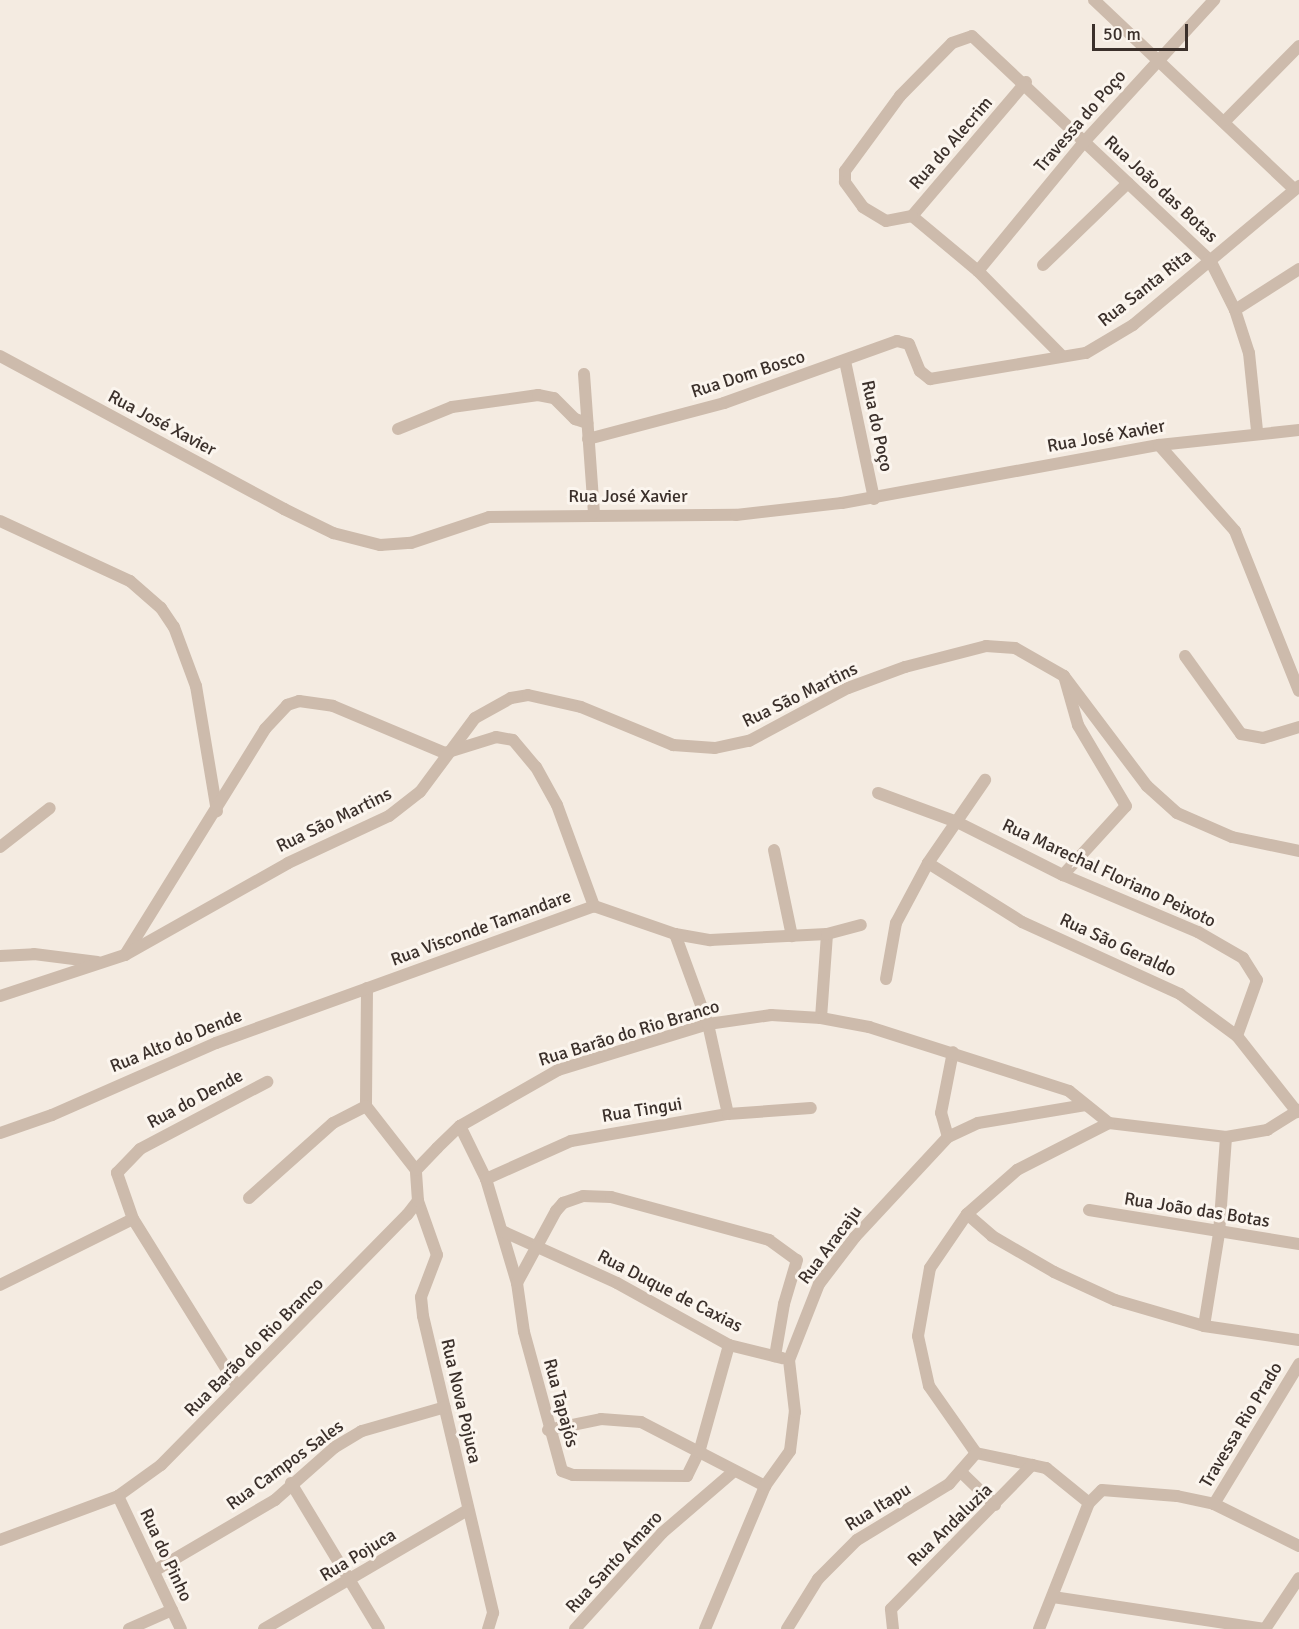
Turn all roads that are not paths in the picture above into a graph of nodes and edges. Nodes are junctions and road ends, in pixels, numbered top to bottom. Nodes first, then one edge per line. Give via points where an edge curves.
1 (1094, 0) edge
2 (1214, 0) edge
3 (1299, 46) edge
4 (1160, 57) junction
5 (1026, 82) junction
6 (1226, 120) junction
7 (1084, 142) junction
8 (1128, 183) junction
9 (1297, 187) edge
10 (912, 216) junction
11 (1210, 260) junction
12 (1043, 265) dead end
13 (1299, 268) edge
14 (978, 270) junction
15 (1235, 310) junction
16 (913, 350) joint
17 (1061, 355) junction
18 (0, 356) edge
19 (844, 361) junction
20 (584, 374) dead end
21 (587, 423) junction
22 (398, 429) dead end
23 (1299, 430) edge
24 (1257, 431) junction
25 (588, 439) junction
26 (1159, 445) junction
27 (874, 499) junction
28 (594, 513) junction
29 (0, 521) edge
30 (1185, 656) dead end
31 (1064, 676) junction
32 (1299, 691) edge
33 (1299, 727) edge
34 (445, 753) junction
35 (985, 780) dead end
36 (878, 793) dead end
37 (50, 808) dead end
38 (217, 811) junction
39 (957, 822) junction
40 (0, 847) edge
41 (774, 850) dead end
42 (1299, 851) edge
43 (928, 863) junction
44 (1062, 875) junction
45 (594, 906) junction
46 (861, 925) dead end
47 (675, 934) junction
48 (827, 934) junction
49 (792, 936) junction
50 (125, 955) junction
51 (0, 956) edge
52 (105, 963) junction
53 (886, 979) dead end
54 (367, 988) junction
55 (0, 996) edge
56 (821, 1018) junction
57 (708, 1024) junction
58 (1237, 1036) junction
59 (953, 1052) junction
60 (267, 1082) dead end
61 (366, 1106) junction
62 (1086, 1106) junction
63 (812, 1108) dead end
64 (1298, 1111) edge
65 (728, 1114) junction
66 (1109, 1123) junction
67 (460, 1126) junction
68 (0, 1133) edge
69 (948, 1137) junction
70 (1226, 1137) junction
71 (416, 1170) junction
72 (486, 1179) junction
73 (249, 1198) dead end
74 (418, 1201) junction
75 (1089, 1210) dead end
76 (967, 1214) junction
77 (133, 1219) junction
78 (502, 1231) junction
79 (1219, 1233) junction
80 (1299, 1244) edge
81 (538, 1245) junction
82 (517, 1283) junction
83 (0, 1285) edge
84 (1204, 1326) junction
85 (1299, 1340) edge
86 (729, 1345) junction
87 (775, 1356) junction
88 (789, 1360) junction
89 (1299, 1364) edge
90 (237, 1386) junction
91 (445, 1407) junction
92 (548, 1430) junction
93 (700, 1449) junction
94 (976, 1453) junction
95 (1032, 1465) junction
96 (733, 1472) junction
97 (962, 1473) junction
98 (291, 1484) junction
99 (765, 1486) junction
100 (118, 1496) junction
101 (1089, 1503) junction
102 (1214, 1504) junction
103 (995, 1505) junction
104 (468, 1510) junction
105 (0, 1540) edge
106 (1299, 1546) edge
107 (154, 1571) junction
108 (1299, 1578) edge
109 (353, 1579) junction
110 (1053, 1597) junction
111 (172, 1610) junction
112 (1184, 1624) edge
113 (129, 1629) edge
114 (181, 1629) edge
115 (264, 1629) edge
116 (379, 1629) edge
117 (488, 1629) edge
118 (576, 1629) edge
119 (705, 1629) edge
120 (787, 1629) edge
121 (893, 1629) edge
122 (1039, 1629) edge
123 (1265, 1629) edge

1 - 4 street
2 - 4 street, Travessa do Poço
3 - 6 street
4 - 6 street
4 - 7 street, Travessa do Poço
5 - 7 street, Rua João das Botas
5 - 10 street, Rua do Alecrim
5 - 10 street, Rua João das Botas via 979,40 966,35 952,43 900,96 845,171 845,182 863,207 886,221
6 - 9 street
7 - 8 street, Rua João das Botas
7 - 14 street, Travessa do Poço
8 - 11 street, Rua João das Botas
8 - 12 street
9 - 11 street, Rua Santa Rita
10 - 14 street, Rua do Alecrim
11 - 15 street, Rua João das Botas
11 - 17 street, Rua Santa Rita via 1104,344 1086,353
13 - 15 street
14 - 17 street
15 - 24 street, Rua João das Botas via 1254,379
16 - 17 street, Rua Santa Rita via 920,371 930,379
16 - 19 street, Rua Dom Bosco via 905,341 897,340
18 - 28 street, Rua José Xavier via 284,509 356,540 403,544 489,517
19 - 25 street, Rua Dom Bosco via 724,403
19 - 27 street, Rua do Poço
20 - 21 street
21 - 22 street via 575,419 554,398 538,395 452,407
21 - 25 street
23 - 24 street, Rua José Xavier
24 - 26 street, Rua José Xavier
25 - 28 street
26 - 27 street, Rua José Xavier
26 - 32 street via 1235,531
27 - 28 street, Rua José Xavier via 736,515
29 - 38 street via 130,581 161,608 178,638 195,686
30 - 33 street via 1241,734 1263,738
31 - 34 street, Rua São Martins via 1016,648 965,650 848,688 765,734 715,748 673,745 571,704 528,695 511,698 475,718
31 - 42 street via 1147,786 1177,813 1233,837
31 - 44 street via 1078,725 1126,806
34 - 38 street via 333,705 299,701 287,705 265,729
34 - 45 street via 505,736 519,746 561,812
34 - 50 street, Rua São Martins via 420,792 389,816 288,862
35 - 39 street
36 - 39 street, Rua Marechal Floriano Peixoto
37 - 40 street
38 - 50 street via 153,903
39 - 43 street
39 - 44 street, Rua Marechal Floriano Peixoto
41 - 49 street
43 - 53 street via 896,923
43 - 58 street, Rua São Geraldo via 1022,922 1156,980
44 - 58 street, Rua Marechal Floriano Peixoto via 1198,932 1243,958 1257,980
45 - 47 street, Rua Visconde Tamandare
45 - 54 street, Rua Visconde Tamandare
46 - 48 street, Rua Visconde Tamandare
47 - 49 street, Rua Visconde Tamandare via 726,941
47 - 57 street
48 - 49 street, Rua Visconde Tamandare
48 - 56 street
50 - 52 street
51 - 52 street via 34,954
52 - 55 street
54 - 61 street
54 - 68 street, Rua Alto do Dende via 206,1047 52,1115
56 - 57 street, Rua Barão do Rio Branco via 771,1015
56 - 59 street, Rua Barão do Rio Branco
57 - 65 street
57 - 67 street, Rua Barão do Rio Branco via 558,1070
58 - 64 street, Rua São Geraldo
59 - 62 street, Rua Barão do Rio Branco via 1069,1091
59 - 69 street via 941,1113
60 - 77 street, Rua do Dende via 140,1149 117,1173
61 - 71 street
61 - 73 street via 333,1123
62 - 66 street, Rua Barão do Rio Branco
62 - 69 street, Rua Aracaju via 978,1123
63 - 65 street, Rua Tingui
64 - 70 street via 1267,1130
65 - 72 street, Rua Tingui via 571,1141
66 - 70 street
66 - 76 street via 1017,1170
67 - 71 street, Rua Barão do Rio Branco
67 - 72 street, Rua Tapajós
69 - 88 street, Rua Aracaju via 855,1237 819,1284
70 - 79 street
71 - 74 street
72 - 78 street, Rua Tapajós
74 - 90 street, Rua Barão do Rio Branco
74 - 91 street, Rua Nova Pojuca via 436,1243 437,1255 422,1306
75 - 79 street, Rua João das Botas
76 - 84 street via 992,1236 1054,1272 1124,1303
76 - 94 street via 930,1268 918,1336 929,1386
77 - 83 street
77 - 90 street
78 - 81 street, Rua Duque de Caxias
78 - 82 street, Rua Tapajós
79 - 80 street, Rua João das Botas
79 - 84 street
81 - 82 street
81 - 86 street, Rua Duque de Caxias
81 - 87 street via 563,1203 593,1195 769,1240 797,1260 783,1304
82 - 92 street, Rua Tapajós via 524,1332
84 - 85 street
86 - 87 street, Rua Duque de Caxias
86 - 93 street, Rua Tapajós
87 - 88 street, Rua Duque de Caxias
88 - 99 street, Rua Aracaju via 794,1430 782,1467
89 - 102 street, Travessa Rio Prado
90 - 100 street, Rua Barão do Rio Branco via 176,1452
91 - 98 street, Rua Campos Sales via 362,1431
91 - 104 street, Rua Nova Pojuca
92 - 93 street via 601,1419 641,1422
92 - 93 street, Rua Tapajós via 558,1464 573,1475 682,1478 690,1474
93 - 96 street
94 - 95 street
94 - 97 street, Rua Itapu
95 - 101 street via 1052,1472
95 - 103 street, Rua Andaluzia
96 - 99 street
96 - 118 street, Rua Santo Amaro via 662,1533
97 - 103 street
97 - 120 street, Rua Itapu via 857,1540 818,1579
98 - 107 street, Rua Campos Sales via 275,1500
98 - 109 street
99 - 119 street, Rua Aracaju
100 - 105 street, Rua Barão do Rio Branco
100 - 107 street, Rua do Pinho
101 - 102 street via 1102,1490 1122,1489
101 - 110 street
102 - 106 street
103 - 121 street, Rua Andaluzia via 891,1609
104 - 109 street, Rua Pojuca
104 - 117 street, Rua Nova Pojuca via 493,1613
107 - 111 street, Rua do Pinho
108 - 123 street
109 - 115 street, Rua Pojuca
109 - 116 street
110 - 112 street
110 - 122 street
111 - 113 street
111 - 114 street, Rua do Pinho
112 - 123 street

